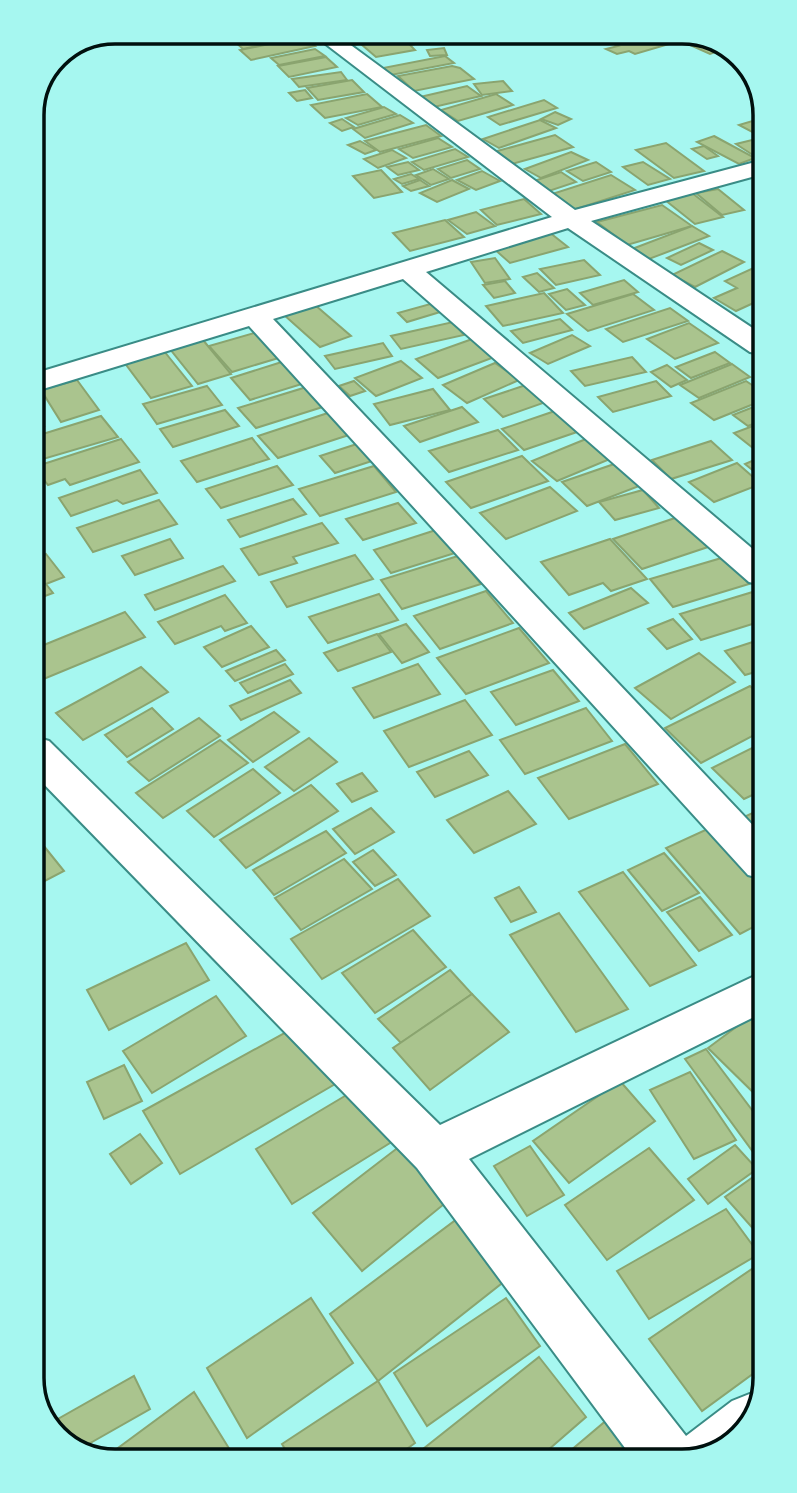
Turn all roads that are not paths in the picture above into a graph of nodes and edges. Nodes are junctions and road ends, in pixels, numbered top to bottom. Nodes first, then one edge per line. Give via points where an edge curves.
1 (336, 44) edge
2 (753, 170) edge
3 (571, 219) junction
4 (407, 269) junction
5 (254, 316) junction
6 (753, 341) edge
7 (44, 380) edge
8 (753, 567) edge
9 (44, 760) edge
10 (753, 852) edge
11 (753, 996) edge
12 (434, 1152) junction
13 (661, 1449) edge

1 - 3 street
2 - 3 street
3 - 4 street
3 - 6 street
4 - 5 street
4 - 8 street
5 - 7 street
5 - 10 street
9 - 12 street
11 - 12 street
12 - 13 street

